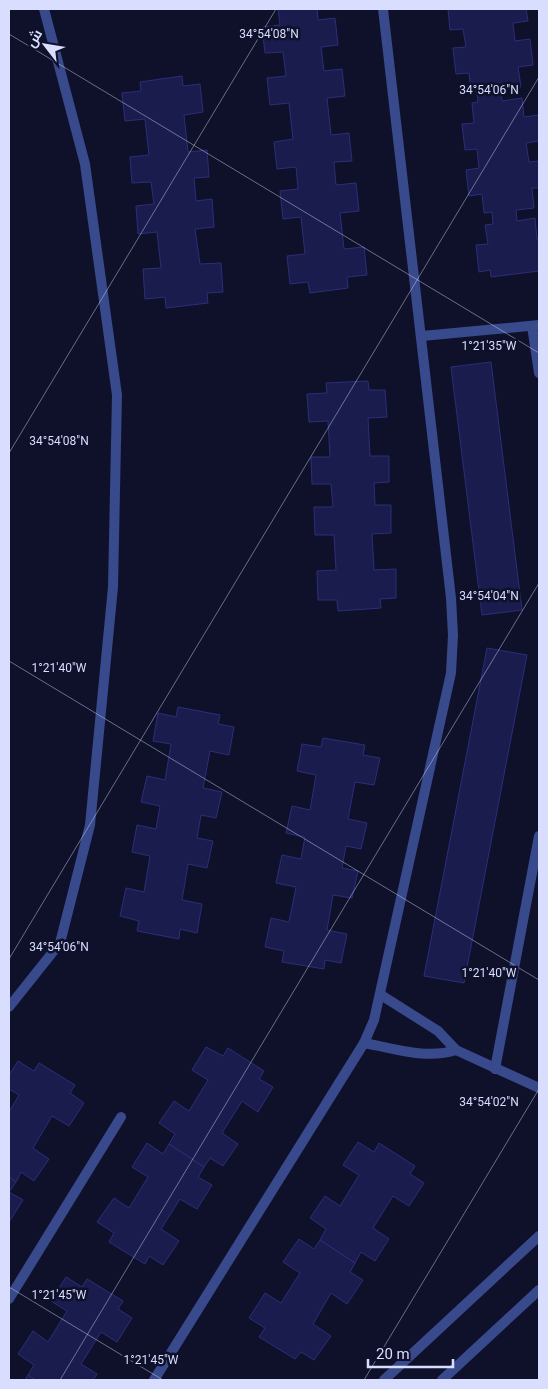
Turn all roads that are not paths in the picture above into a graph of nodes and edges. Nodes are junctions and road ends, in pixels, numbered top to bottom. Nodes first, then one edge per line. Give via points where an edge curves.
1 (44, 9) edge
2 (383, 9) edge
3 (536, 326) edge
4 (422, 336) junction
5 (539, 373) edge
6 (539, 836) edge
7 (380, 995) junction
8 (9, 1007) edge
9 (364, 1043) junction
10 (456, 1050) junction
11 (495, 1069) junction
12 (539, 1088) edge
13 (122, 1117) dead end
14 (539, 1236) edge
15 (539, 1290) edge
16 (9, 1299) edge
17 (154, 1380) edge
18 (384, 1380) edge
19 (442, 1380) edge

1 - 8 street via 85,164 117,396 113,586 88,834 60,942
2 - 4 street
3 - 4 street
3 - 5 street
4 - 7 street via 451,598 451,673
6 - 11 street
7 - 9 street
7 - 10 street via 438,1031
9 - 10 street via 430,1055
9 - 17 street
10 - 11 street
11 - 12 street
13 - 16 street
14 - 18 street
15 - 19 street

